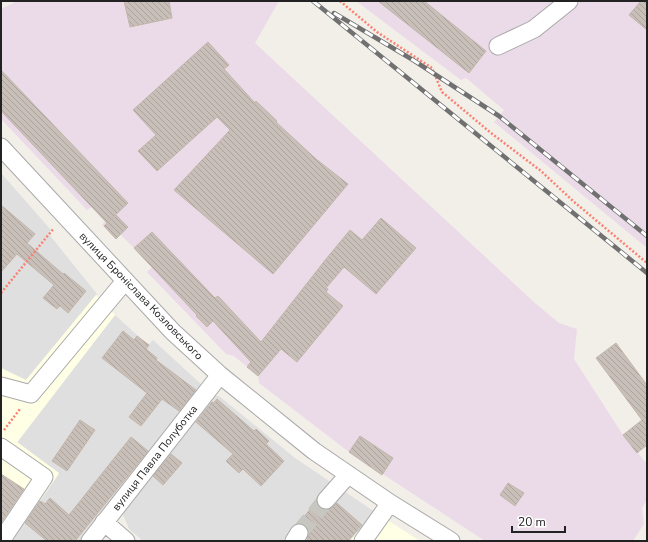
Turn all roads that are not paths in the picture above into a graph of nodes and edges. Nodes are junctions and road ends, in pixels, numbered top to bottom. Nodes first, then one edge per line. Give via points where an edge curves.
1 (569, 1) edge
2 (498, 46) dead end
3 (1, 147) edge
4 (125, 281) junction
5 (220, 375) junction
6 (1, 386) edge
7 (1, 447) edge
8 (348, 475) junction
9 (326, 500) tunnel mouth
10 (390, 503) junction
11 (104, 522) junction
12 (1, 541) edge
13 (90, 541) edge
14 (126, 541) edge
15 (363, 541) edge
16 (451, 541) edge

1 - 2 street via 534,29
3 - 4 street, вулиця Броніслава Козловського
4 - 5 street, вулиця Броніслава Козловського via 173,332
4 - 6 street via 31,394
5 - 8 street, вулиця Броніслава Козловського via 292,434
5 - 11 street, вулиця Павла Полуботка
7 - 12 street via 44,477
8 - 9 street
8 - 10 street, вулиця Броніслава Козловського
10 - 15 street
10 - 16 street, вулиця Броніслава Козловського
11 - 13 street, вулиця Павла Полуботка
11 - 14 street

